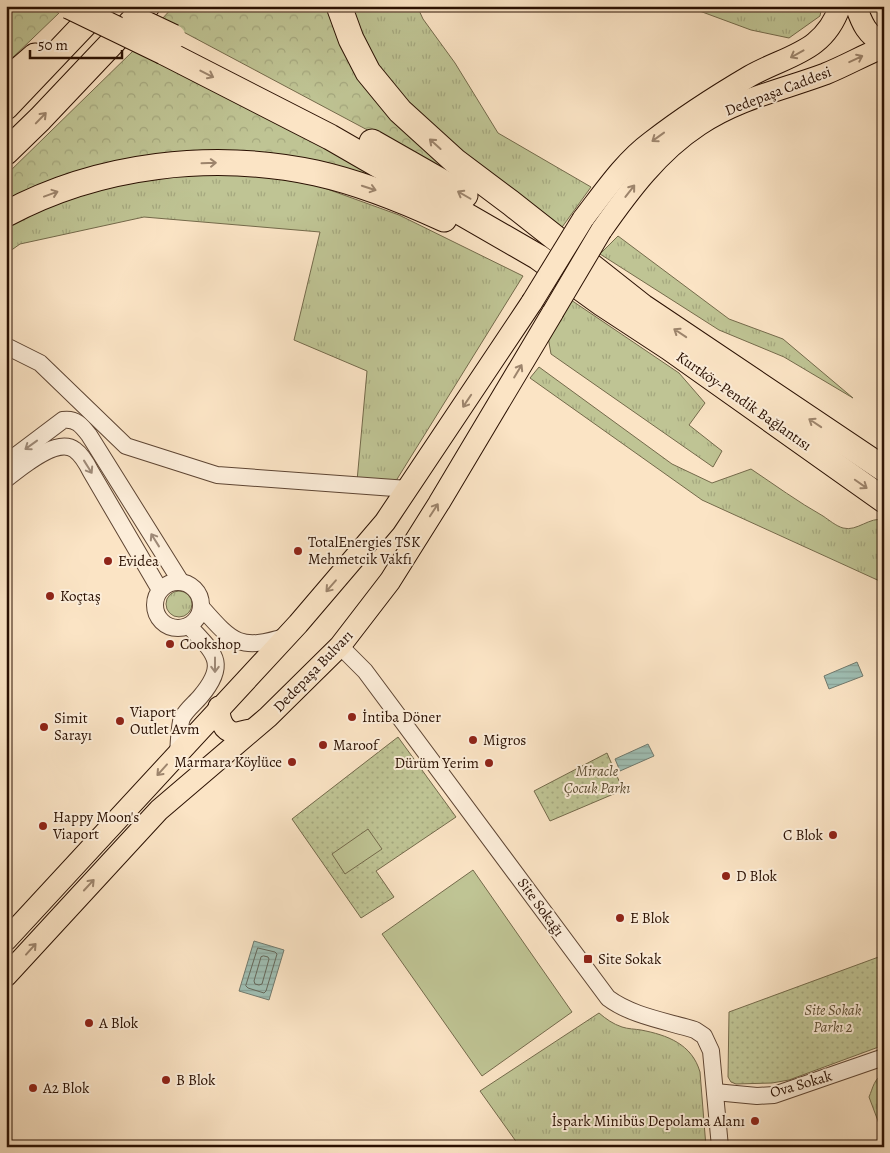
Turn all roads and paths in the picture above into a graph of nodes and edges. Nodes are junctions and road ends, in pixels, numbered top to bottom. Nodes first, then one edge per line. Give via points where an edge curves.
1 (69, 6) edge
2 (95, 6) edge
3 (102, 6) edge
4 (108, 6) edge
5 (147, 6) edge
6 (339, 6) edge
7 (840, 6) edge
8 (856, 6) edge
9 (168, 44) junction
10 (884, 45) edge
11 (6, 81) edge
12 (6, 107) edge
13 (6, 152) edge
14 (6, 214) edge
15 (612, 281) junction
16 (603, 304) junction
17 (553, 312) joint
18 (6, 346) edge
19 (81, 425) junction
20 (55, 428) junction
21 (65, 446) junction
22 (6, 463) edge
23 (884, 469) edge
24 (6, 479) edge
25 (408, 489) junction
26 (884, 500) edge
27 (385, 522) junction
28 (408, 551) junction
29 (180, 582) junction
30 (160, 590) junction
31 (202, 608) junction
32 (189, 626) junction
33 (287, 636) junction
34 (340, 646) junction
35 (220, 707) junction
36 (251, 730) junction
37 (178, 752) junction
38 (6, 940) edge
39 (6, 976) edge
40 (884, 1057) edge
41 (715, 1092) junction
42 (720, 1147) edge

1 - 9 highway, bridge
2 - 11 highway
3 - 12 highway
4 - 9 highway, bridge
13 -> 5 highway
15 -> 6 highway via 455,162 400,111 368,72
7 -> 25 main road, bridge via 831,28 817,41 796,55 751,75 686,117 650,143 618,175 583,219
8 - 10 main road via 865,29
15 -> 9 highway via 395,154
9 -> 16 highway via 538,257
17 -> 10 main road, Dedepaşa Caddesi, bridge via 601,231 631,189 660,156 698,125 737,104 826,73
14 -> 16 highway via 81,183 126,172 218,163 283,168 346,181 405,201 496,245
23 -> 15 highway, Kurtköy-Pendik Bağlantısı via 643,307
16 -> 26 highway, Kurtköy-Pendik Bağlantısı
28 -> 17 main road, Dedepaşa Bulvarı
18 - 25 street via 40,363 126,446 217,475
19 - 20 street via 69,419
19 - 21 street via 77,443
29 -> 19 street
20 - 21 street via 56,442
20 -> 22 street
21 - 24 street via 45,453
21 -> 30 street via 82,456
25 - 27 main road
27 - 28 main road via 408,523 412,530
27 -> 33 main road
28 - 34 main road, Dedepaşa Bulvarı via 390,581
29 - 30 street via 173,582
29 - 31 street via 194,587
30 - 32 street via 155,605 160,619 173,628
31 - 32 street
31 - 33 street via 235,641 265,643
32 -> 37 street via 217,662 211,683 182,718
33 - 35 main road
34 - 36 main road, Dedepaşa Bulvarı
34 - 41 street, Site Sokağı via 365,670 608,998 631,1012 696,1030 704,1036 711,1051
35 - 36 main road via 219,718 224,728 235,732
35 - 37 main road
39 -> 36 main road, Dedepaşa Bulvarı via 159,810
37 -> 38 main road
40 - 41 street, Ova Sokak via 774,1095
41 - 42 street, Site Sokağı

